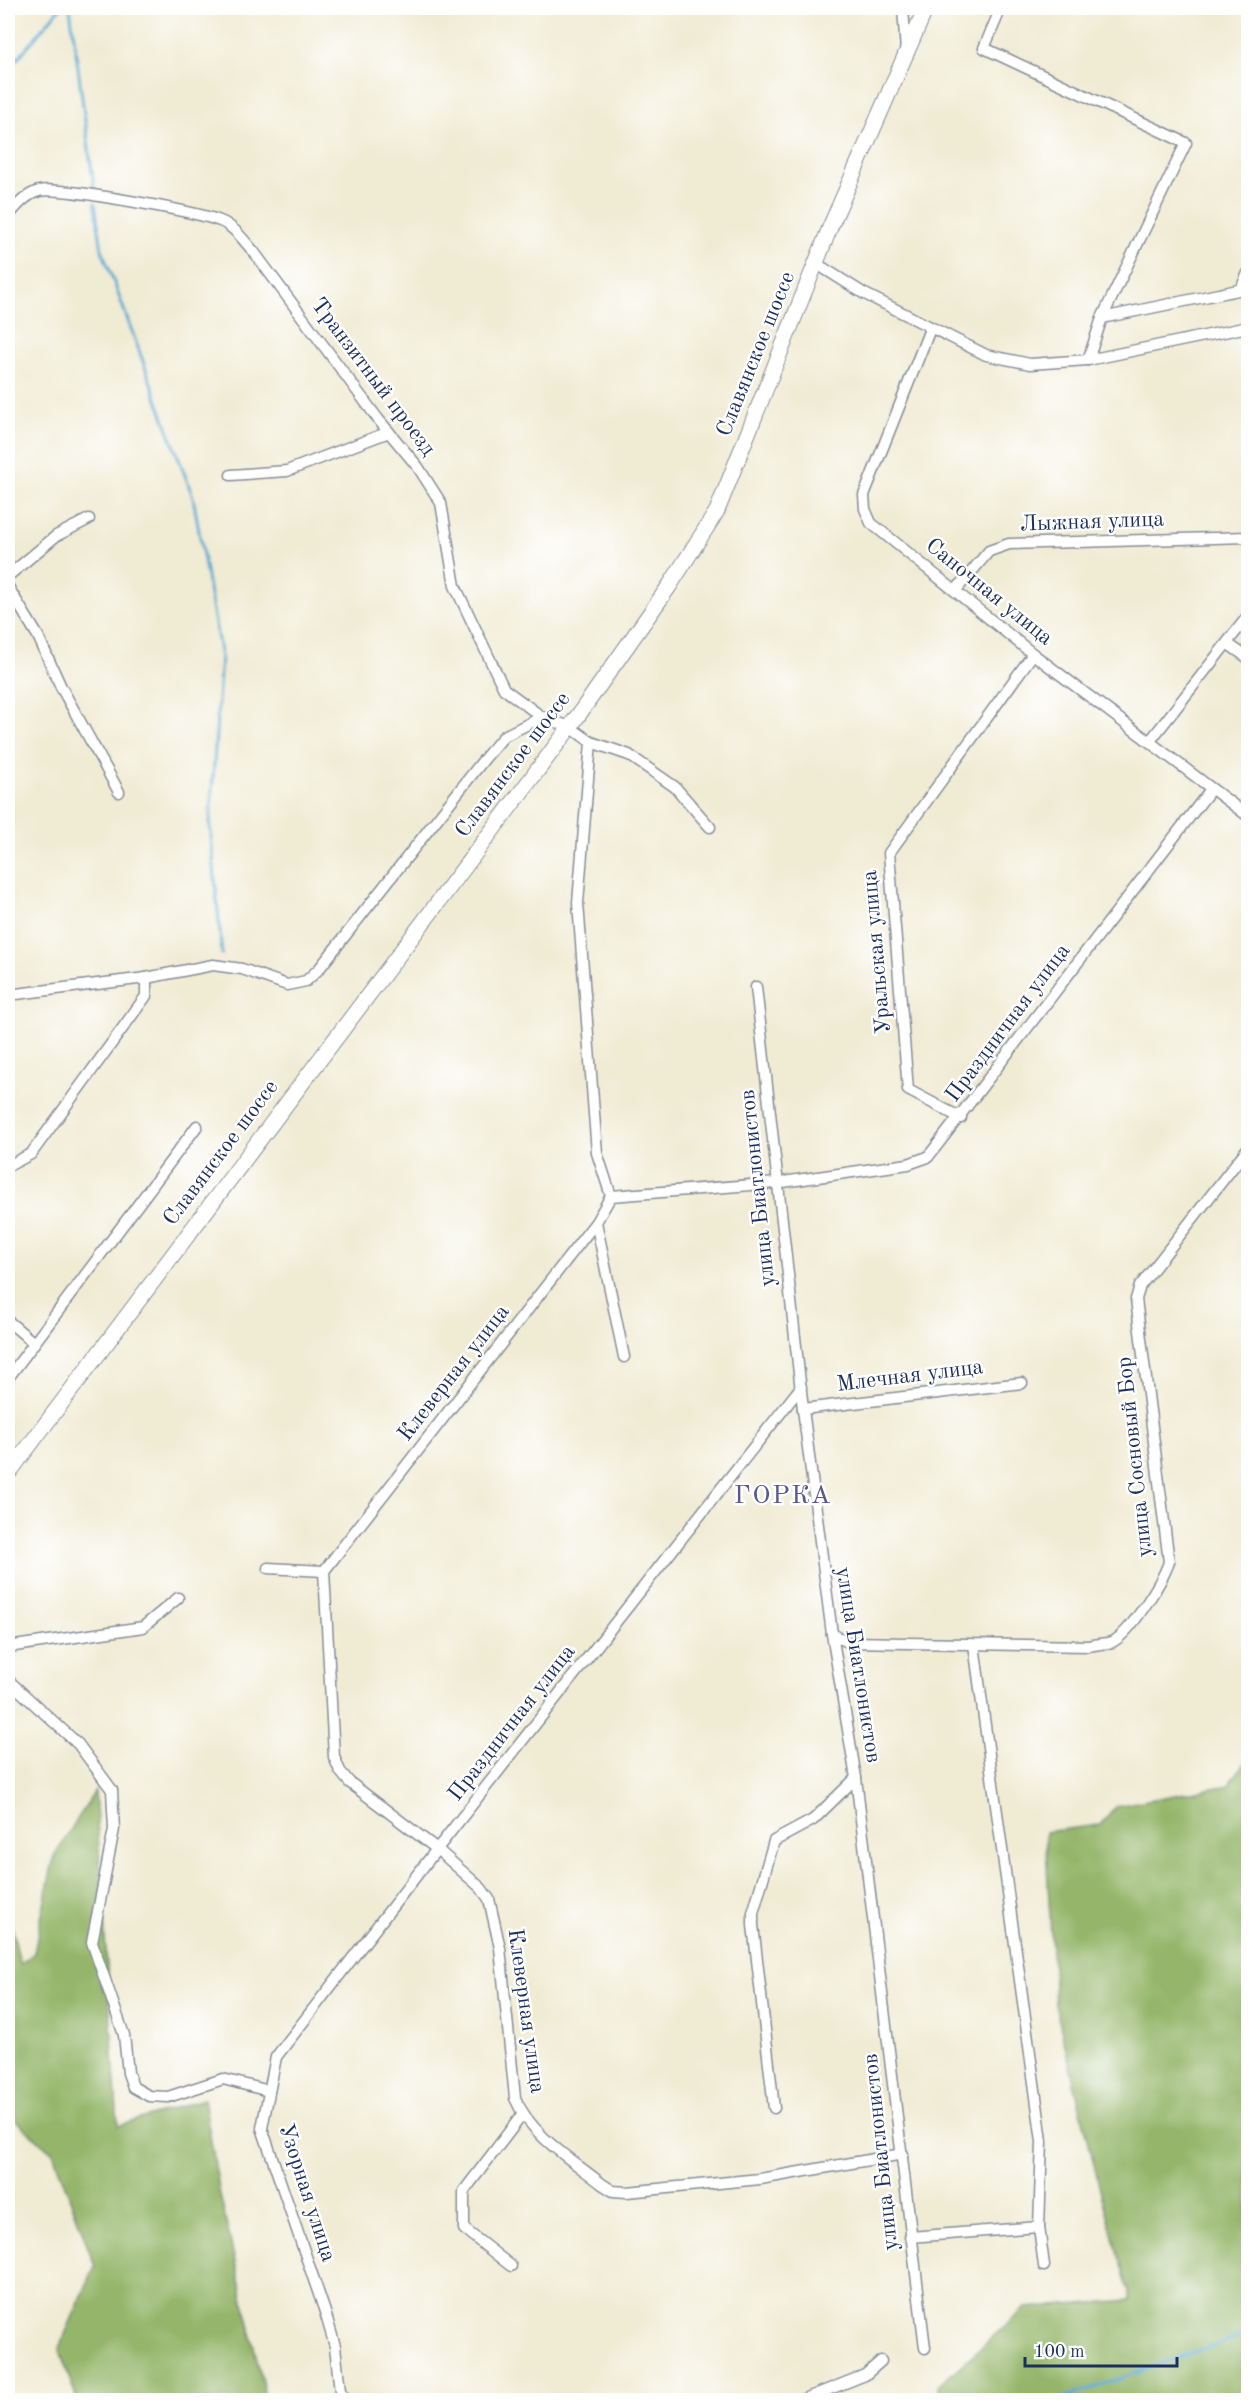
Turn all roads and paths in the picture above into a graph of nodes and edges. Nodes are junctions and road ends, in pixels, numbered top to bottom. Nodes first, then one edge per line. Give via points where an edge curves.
1 (903, 8) edge
2 (926, 8) edge
3 (1001, 8) edge
4 (906, 52) junction
5 (8, 216) edge
6 (816, 264) junction
7 (1248, 273) edge
8 (1245, 288) edge
9 (1102, 318) junction
10 (1248, 327) edge
11 (930, 329) junction
12 (1088, 360) junction
13 (389, 432) junction
14 (231, 475) dead end
15 (89, 519) dead end
16 (1248, 537) edge
17 (8, 576) edge
18 (8, 587) edge
19 (956, 590) junction
20 (1248, 616) edge
21 (1228, 644) junction
22 (1033, 654) junction
23 (1248, 658) edge
24 (542, 717) junction
25 (570, 727) junction
26 (1150, 741) junction
27 (591, 742) junction
28 (1211, 789) junction
29 (119, 792) dead end
30 (1248, 816) edge
31 (710, 827) dead end
32 (146, 978) junction
33 (756, 987) dead end
34 (8, 995) edge
35 (961, 1118) junction
36 (197, 1126) dead end
37 (1248, 1148) edge
38 (8, 1166) edge
39 (776, 1183) junction
40 (611, 1196) junction
41 (596, 1222) junction
42 (8, 1321) edge
43 (34, 1343) junction
44 (624, 1357) dead end
45 (8, 1378) edge
46 (1022, 1383) dead end
47 (801, 1387) junction
48 (803, 1408) junction
49 (8, 1474) edge
50 (267, 1568) dead end
51 (324, 1571) junction
52 (178, 1598) dead end
53 (832, 1634) junction
54 (974, 1645) junction
55 (8, 1647) edge
56 (8, 1680) edge
57 (856, 1778) junction
58 (437, 1849) junction
59 (269, 2091) junction
60 (774, 2108) dead end
61 (522, 2115) junction
62 (903, 2154) junction
63 (1039, 2227) junction
64 (910, 2237) junction
65 (511, 2266) dead end
66 (1044, 2266) dead end
67 (925, 2348) dead end
68 (881, 2361) dead end
69 (346, 2400) edge
70 (802, 2400) edge

1 - 4 street
2 - 4 main road, Славянское шоссе
3 - 9 street via 984,48 1186,143
4 - 6 main road, Славянское шоссе
5 - 13 street, Транзитный проезд via 26,197 43,190 222,221 254,252
6 - 11 street
6 - 25 main road, Славянское шоссе via 717,512
7 - 8 street
8 - 9 street
9 - 12 street
10 - 12 street
11 - 12 street via 986,355 1030,364
11 - 19 street, Саночная улица via 864,495 865,509 871,523
13 - 14 street via 286,471
13 - 24 street, Транзитный проезд via 441,503 455,585 504,689
15 - 17 street via 56,536
16 - 19 street, Лыжная улица via 1009,544 989,551
18 - 29 street via 38,636 61,687
19 - 22 street, Саночная улица
20 - 21 street
21 - 23 street
21 - 26 street
22 - 26 street, Саночная улица
22 - 35 street, Уральская улица via 889,853 908,1090
24 - 25 street, Транзитный проезд
24 - 32 street via 504,736 306,981 287,985 242,969 213,965
25 - 27 street, Транзитный проезд
25 - 49 main road, Славянское шоссе
26 - 28 street, Саночная улица
27 - 31 street, Транзитный проезд via 629,755 675,787
27 - 40 street via 578,903 597,1153
28 - 30 street, Саночная улица
28 - 35 street, Праздничная улица
32 - 34 street
32 - 38 street via 146,996 31,1154
33 - 39 street, улица Биатлонистов
35 - 39 street, Праздничная улица via 928,1157 908,1164
36 - 43 street
37 - 54 street, улица Сосновый Бор via 1140,1286 1136,1299 1169,1562 1164,1577 1121,1636 1112,1642 1089,1646
39 - 40 street, Праздничная улица
39 - 47 street, улица Биатлонистов
40 - 41 street, Клеверная улица
41 - 44 street
41 - 51 street, Клеверная улица
42 - 43 street
43 - 45 street
46 - 48 street, Млечная улица
47 - 48 street, улица Биатлонистов
47 - 58 street, Праздничная улица
48 - 53 street, улица Биатлонистов
50 - 51 street
51 - 58 street, Клеверная улица via 334,1757 349,1782
52 - 55 street via 143,1627
53 - 54 street, улица Сосновый Бор via 848,1642
53 - 57 street, улица Биатлонистов
54 - 63 street via 1042,2141
56 - 59 street via 78,1744 112,1790 114,1829 92,1942 124,2035 133,2087 149,2096 168,2097 223,2079
57 - 60 street via 813,1820 774,1841 753,1913
57 - 62 street, улица Биатлонистов
58 - 59 street, Праздничная улица via 276,2057
58 - 61 street, Клеверная улица via 489,1899 500,1948 515,2098
59 - 69 street, Узорная улица via 262,2128 325,2312 335,2346 340,2391
61 - 62 street, Клеверная улица via 613,2191 760,2179
61 - 65 street via 464,2191 464,2229
62 - 64 street, улица Биатлонистов
63 - 64 street
63 - 66 street
64 - 67 street, улица Биатлонистов
68 - 70 street via 865,2375

